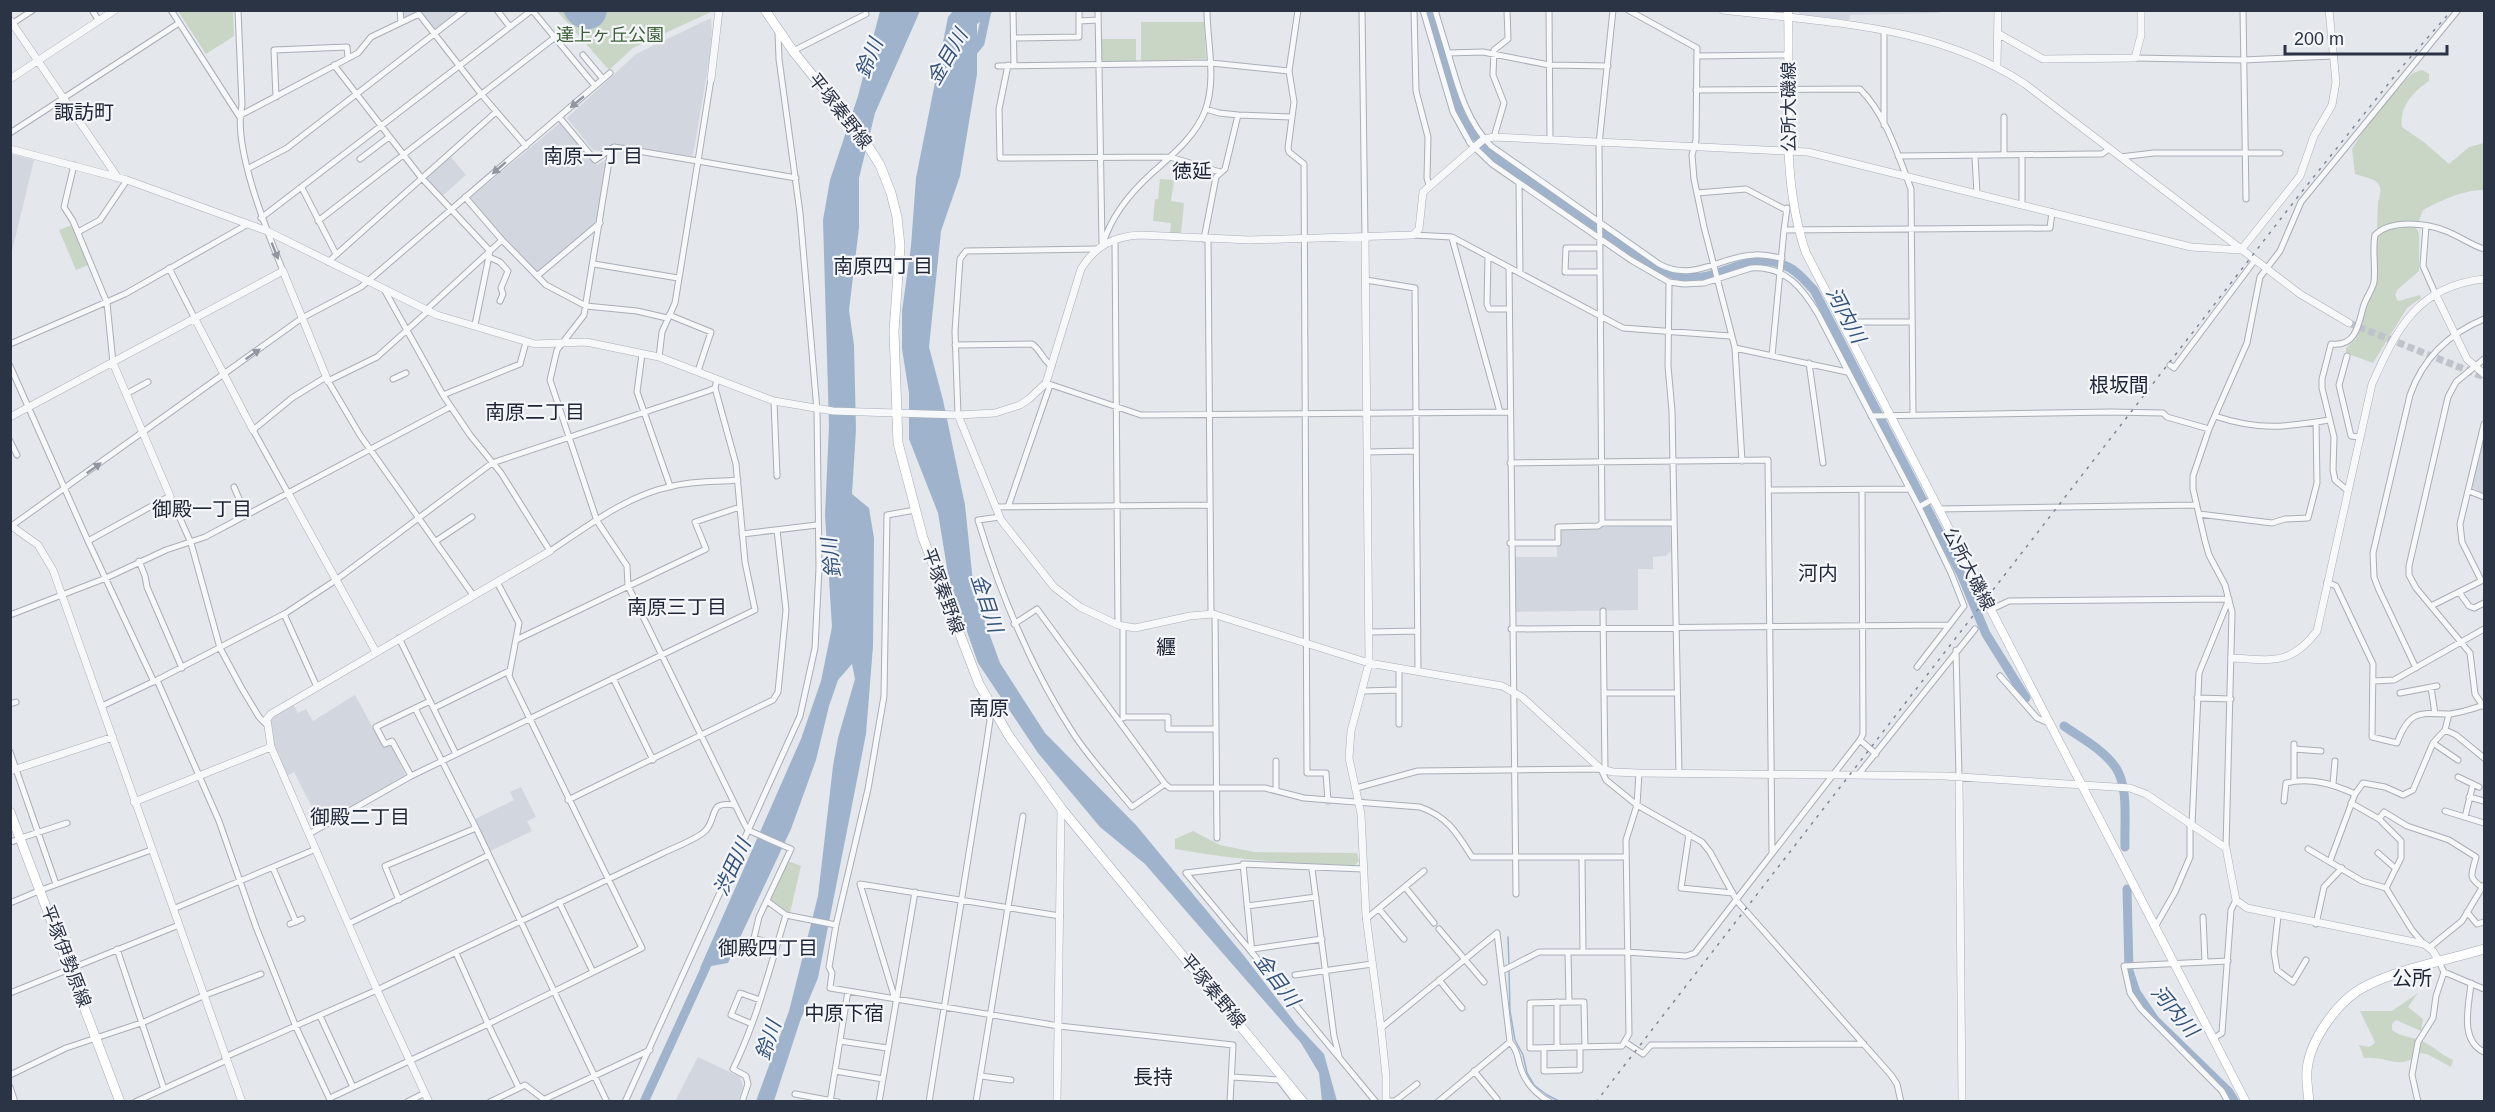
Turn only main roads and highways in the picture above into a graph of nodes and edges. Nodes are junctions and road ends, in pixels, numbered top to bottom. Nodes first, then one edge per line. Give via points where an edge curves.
1 (765, 10) edge
2 (1789, 15) edge
3 (10, 812) edge
4 (2484, 949) edge
5 (120, 1101) edge
6 (1303, 1101) edge
7 (2246, 1101) edge
8 (2310, 1101) edge

1 - 6 main road, 平塚秦野線 via 863,138 891,193 900,254 894,331 900,450 915,510 955,625 985,696 1061,808
2 - 7 main road, 公所大磯線 via 1789,208 1814,272
3 - 5 main road, 平塚伊勢原線
4 - 8 main road via 2364,986 2340,1007 2312,1050 2307,1074

